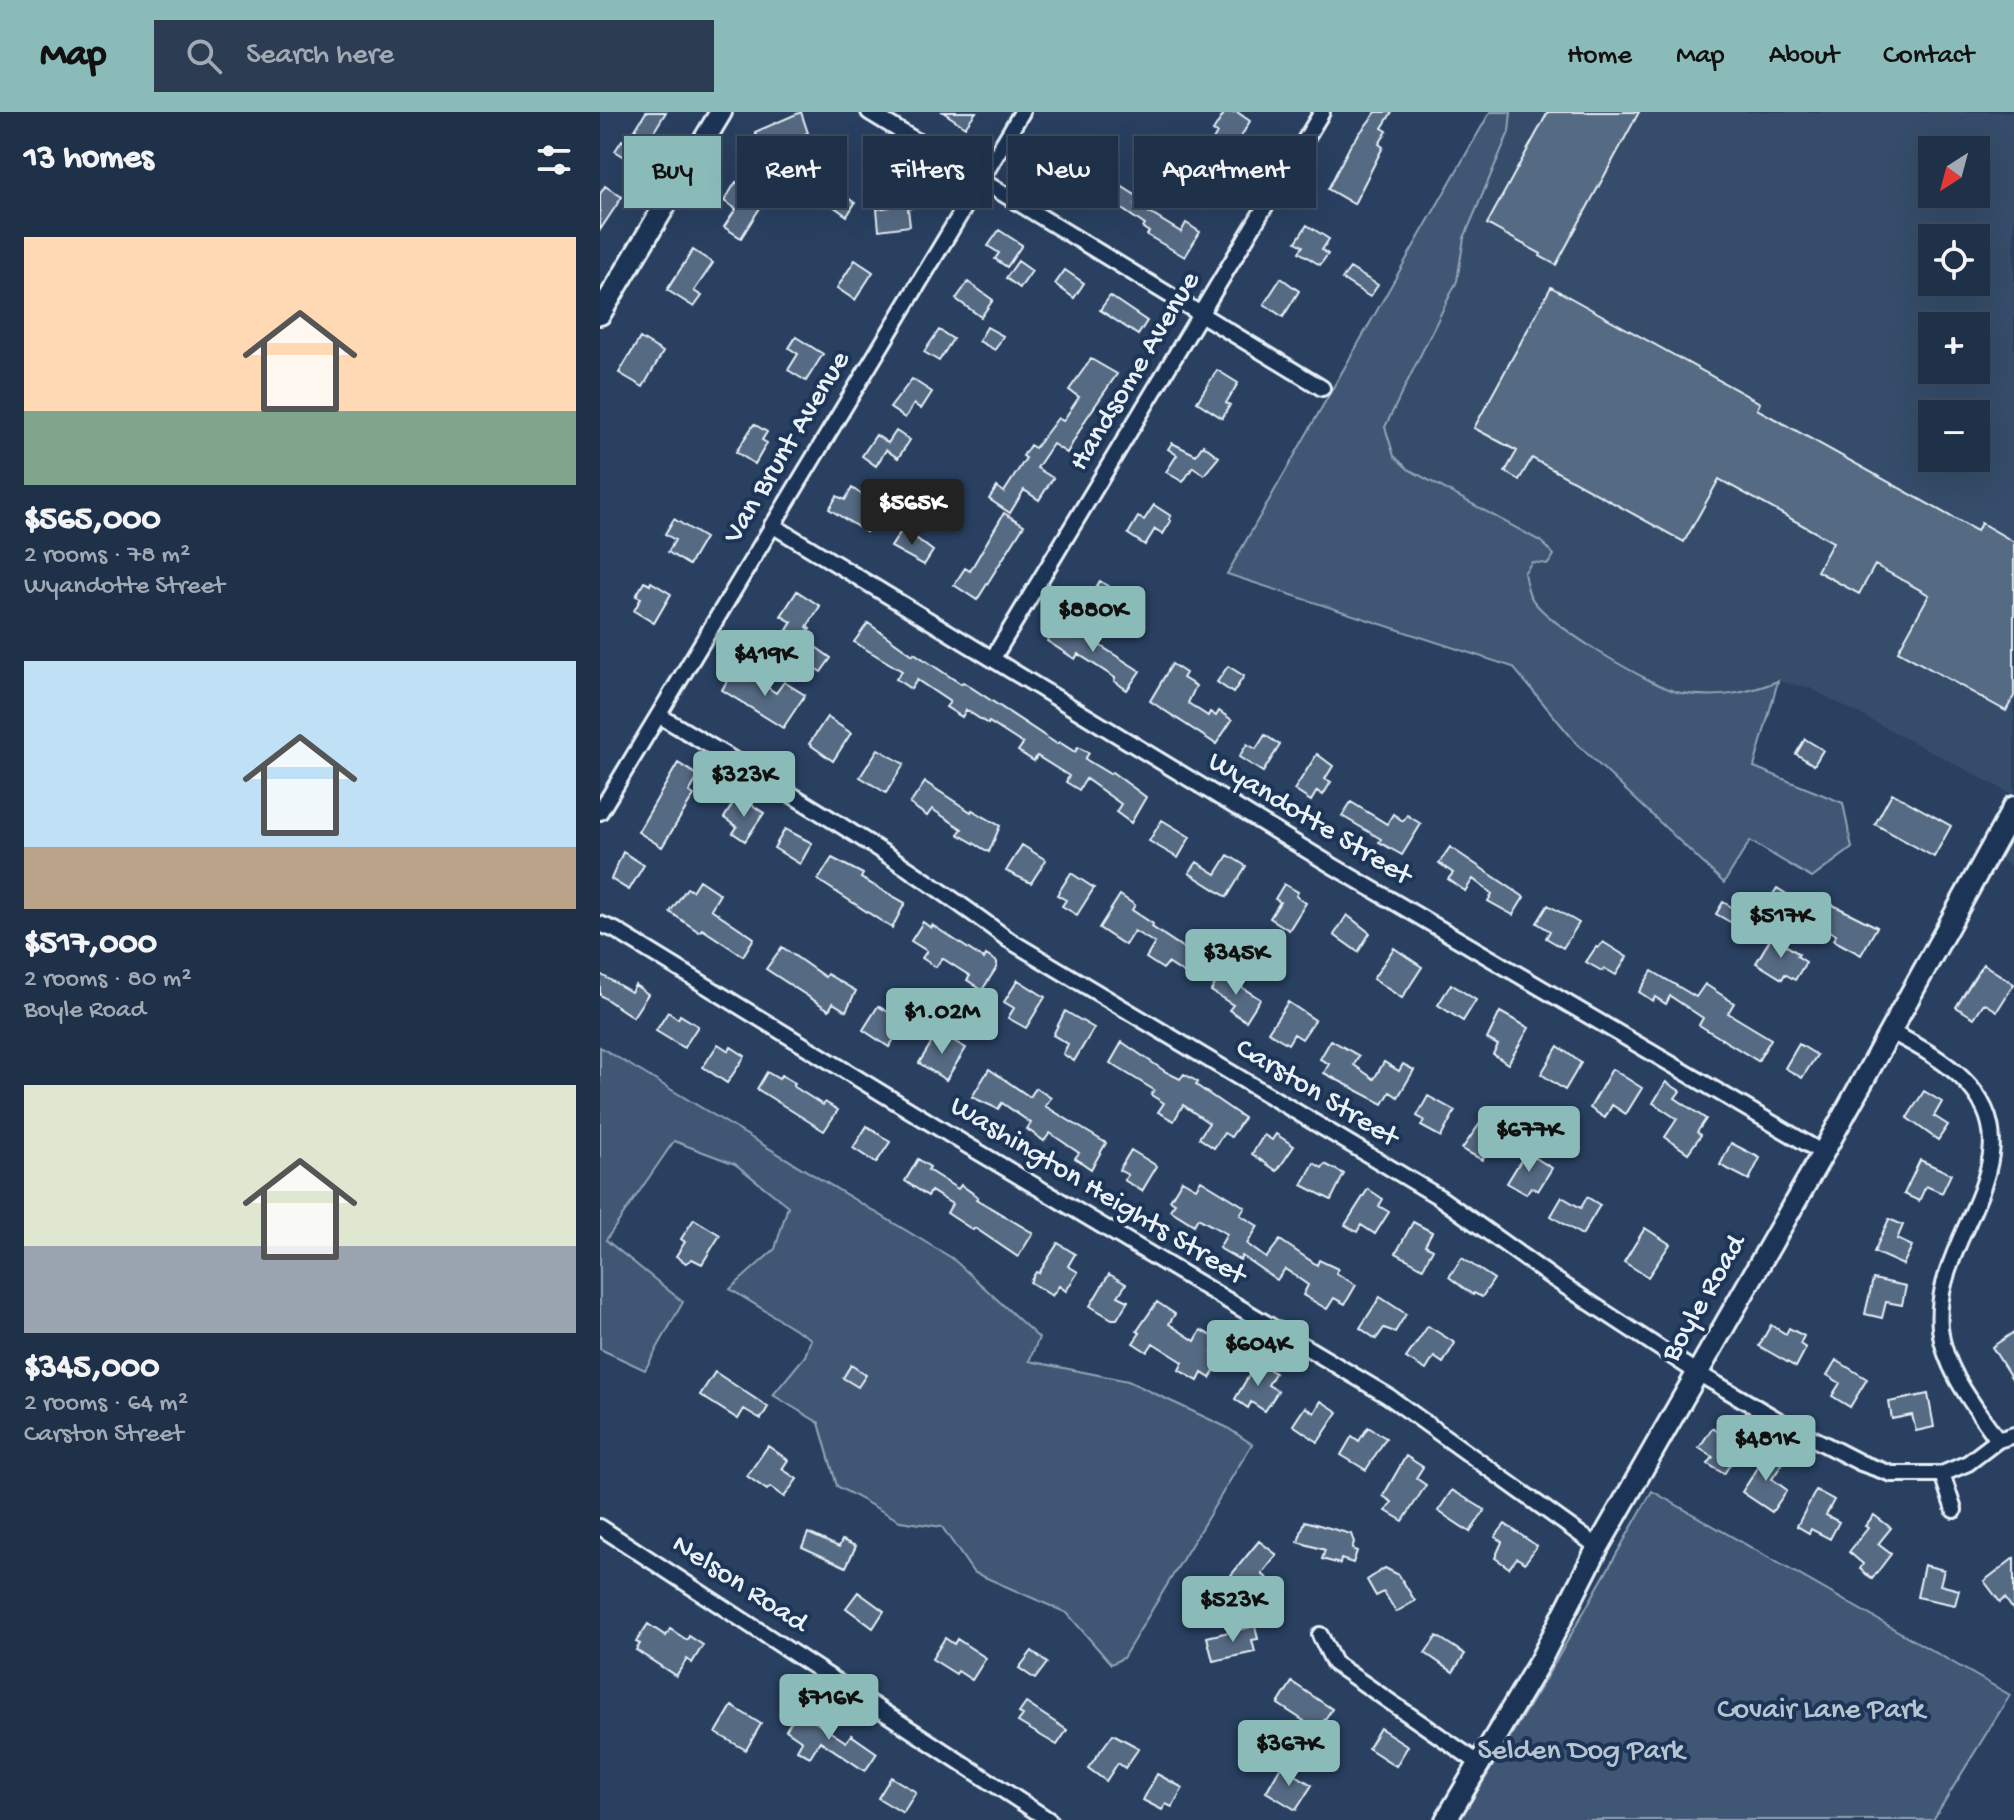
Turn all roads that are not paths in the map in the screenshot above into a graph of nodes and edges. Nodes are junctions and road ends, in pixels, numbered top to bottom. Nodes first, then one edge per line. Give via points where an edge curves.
1 (721, 112) edge
2 (869, 112) edge
3 (1022, 112) edge
4 (1322, 112) edge
5 (909, 136) edge
6 (992, 162) edge
7 (992, 187) edge
8 (964, 208) edge
9 (600, 314) edge
10 (1201, 316) junction
11 (1322, 388) dead end
12 (772, 525) junction
13 (993, 658) junction
14 (660, 716) junction
15 (2014, 807) edge
16 (600, 812) edge
17 (600, 924) edge
18 (1891, 1032) junction
19 (1823, 1153) junction
20 (1696, 1372) junction
21 (2014, 1435) edge
22 (1998, 1440) junction
23 (1942, 1474) junction
24 (1954, 1510) dead end
25 (600, 1527) edge
26 (1598, 1547) junction
27 (1320, 1635) dead end
28 (1480, 1764) junction
29 (1049, 1820) edge
30 (1446, 1820) edge

1 - 9 street
2 - 5 street
3 - 6 street, Van Brunt Avenue
4 - 10 street, Handsome Avenue
7 - 10 street
8 - 12 street, Van Brunt Avenue
10 - 11 street
10 - 13 street, Handsome Avenue
12 - 13 street, Wyandotte Street
12 - 14 street, Van Brunt Avenue
13 - 19 street, Wyandotte Street via 1333,866
14 - 16 street, Van Brunt Avenue
14 - 20 street, Carston Street via 874,847 1009,940 1439,1197
15 - 18 street, Boyle Road
17 - 26 street, Washington Heights Street via 1388,1396
18 - 19 street, Boyle Road
18 - 22 street via 1949,1065 1991,1124 1992,1153 1984,1183 1939,1300 1948,1359
19 - 20 street, Boyle Road
20 - 23 street, Carston Street via 1861,1463 1892,1474
20 - 26 street, Boyle Road
21 - 22 street
22 - 23 street via 1968,1463
23 - 24 street
25 - 29 street, Nelson Road
26 - 28 street, Boyle Road
27 - 28 street via 1334,1663
28 - 30 street, Boyle Road

